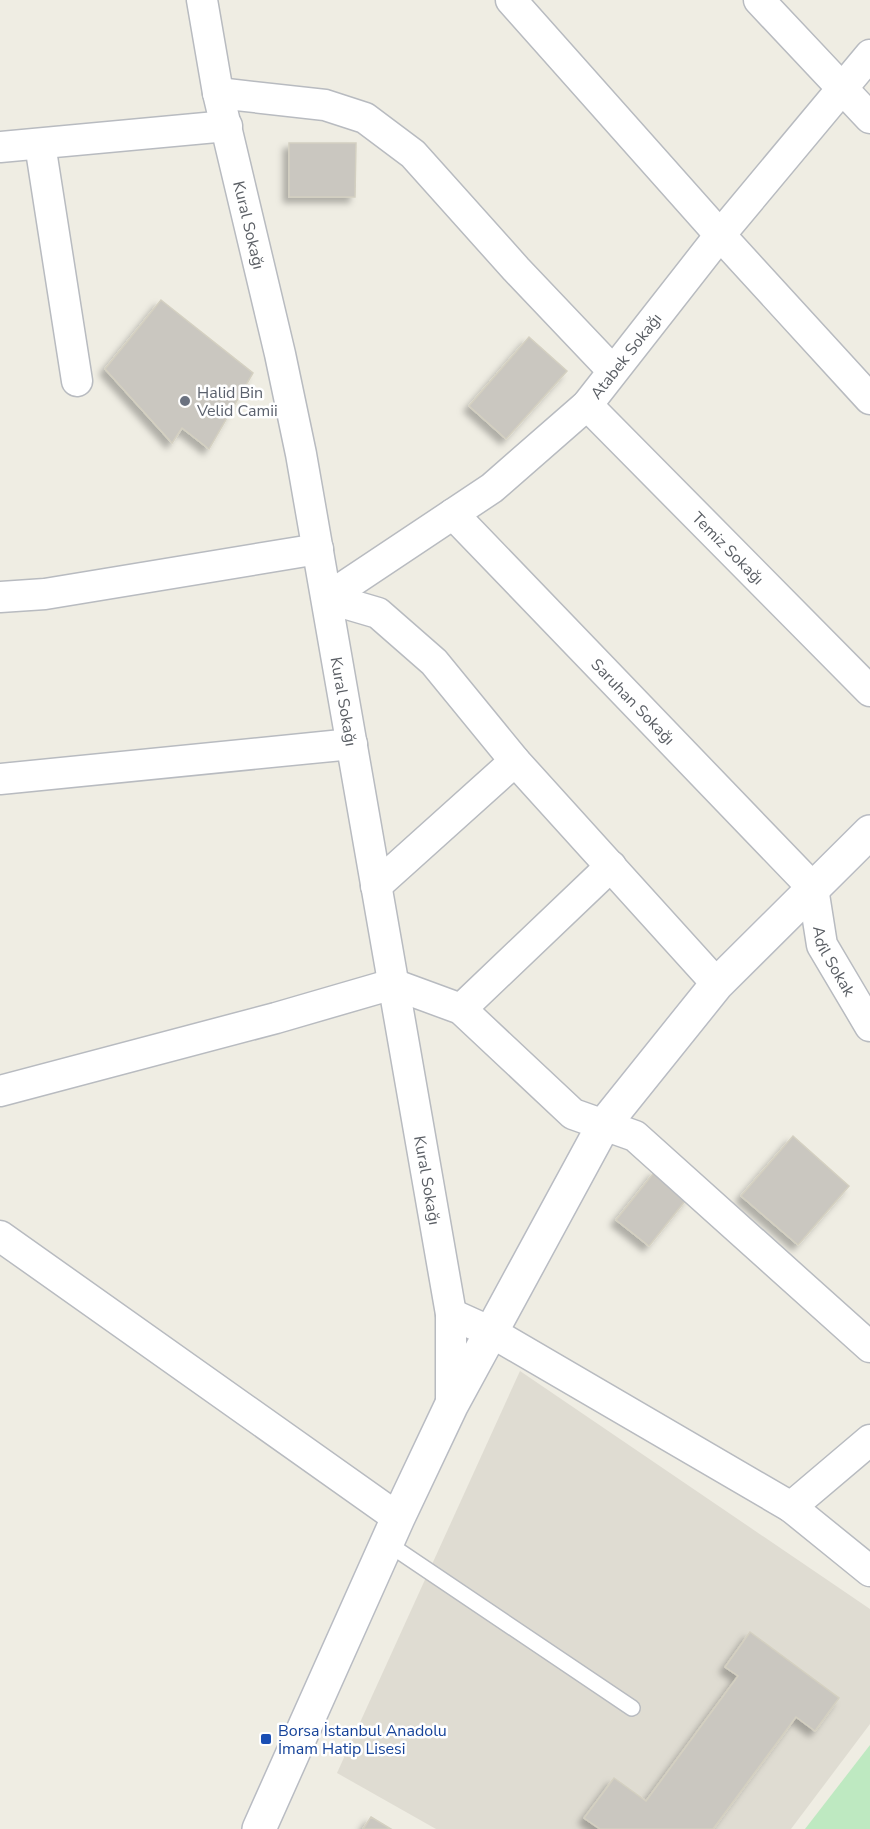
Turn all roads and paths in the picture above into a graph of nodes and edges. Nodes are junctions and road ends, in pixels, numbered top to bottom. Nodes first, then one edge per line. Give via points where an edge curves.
1 (202, 0) edge
2 (511, 0) edge
3 (759, 0) edge
4 (870, 55) edge
5 (842, 88) junction
6 (218, 93) junction
7 (870, 118) edge
8 (227, 126) junction
9 (40, 144) junction
10 (0, 147) edge
11 (720, 235) junction
12 (612, 370) junction
13 (77, 381) dead end
14 (870, 399) edge
15 (586, 405) junction
16 (453, 514) junction
17 (318, 549) junction
18 (0, 597) edge
19 (327, 598) junction
20 (870, 691) edge
21 (352, 744) junction
22 (515, 761) junction
23 (0, 779) edge
24 (870, 832) edge
25 (610, 866) junction
26 (376, 886) junction
27 (813, 888) junction
28 (393, 984) junction
29 (717, 984) junction
30 (461, 1009) junction
31 (870, 1026) edge
32 (0, 1092) edge
33 (603, 1126) junction
34 (0, 1236) edge
35 (451, 1314) junction
36 (491, 1332) junction
37 (870, 1347) edge
38 (451, 1406) junction
39 (870, 1440) edge
40 (791, 1507) junction
41 (392, 1530) junction
42 (870, 1571) edge
43 (632, 1708) dead end
44 (259, 1829) edge

1 - 6 street, Kural Sokağı
2 - 11 street
3 - 5 street
4 - 5 street, Atabek Sokağı
5 - 7 street
5 - 11 street, Atabek Sokağı
6 - 8 street, Kural Sokağı
6 - 12 street via 325,105 365,118 412,154
8 - 9 street
8 - 17 street, Kural Sokağı via 280,354
9 - 10 street
9 - 13 street
11 - 12 street, Atabek Sokağı
11 - 14 street
12 - 15 street, Atabek Sokağı
15 - 16 street, Atabek Sokağı via 492,488
15 - 20 street, Temiz Sokağı
16 - 19 street, Atabek Sokağı
16 - 27 street, Saruhan Sokağı
17 - 18 street via 45,594
17 - 19 street, Kural Sokağı
19 - 21 street, Kural Sokağı
19 - 22 street via 378,613 434,662
21 - 23 street
21 - 26 street, Kural Sokağı
22 - 25 street
22 - 26 street
24 - 27 street
25 - 29 street
25 - 30 street
26 - 28 street, Kural Sokağı
27 - 29 street
27 - 31 street, Adil Sokak via 822,945
28 - 30 street
28 - 32 street
28 - 35 street, Kural Sokağı
29 - 33 street
30 - 33 street via 573,1114
33 - 36 street
33 - 37 street via 635,1136
34 - 41 street
35 - 36 street
35 - 38 street, Kural Sokağı
36 - 38 street
36 - 40 street
38 - 41 street
39 - 40 street
40 - 42 street
41 - 43 lane
41 - 44 street

